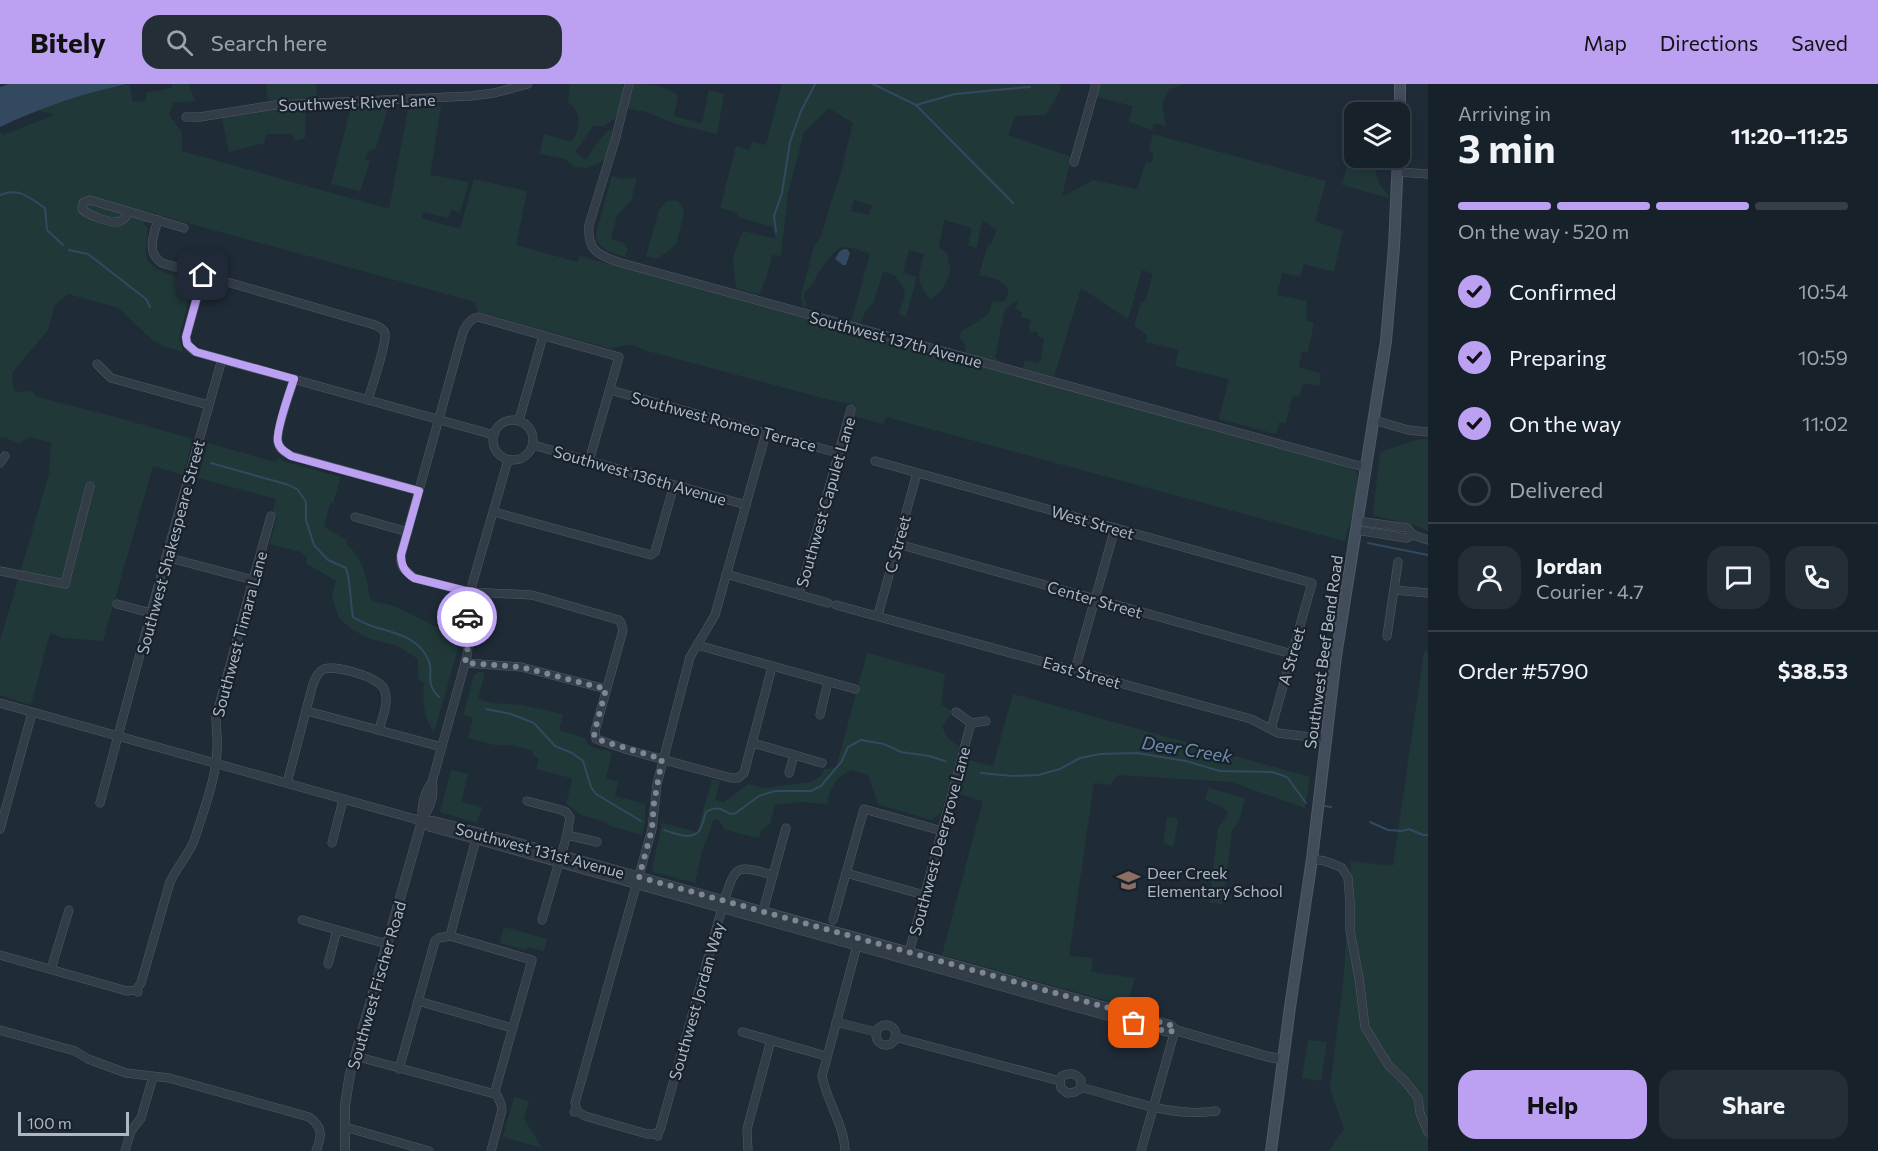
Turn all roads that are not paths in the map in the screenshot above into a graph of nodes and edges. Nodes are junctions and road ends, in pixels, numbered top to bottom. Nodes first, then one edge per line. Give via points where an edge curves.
1 (528, 84) edge
2 (629, 84) edge
3 (1096, 84) edge
4 (1400, 84) edge
5 (1400, 102) edge
6 (186, 117) dead end
7 (1074, 162) dead end
8 (1398, 168) edge
9 (1398, 172) junction
10 (1428, 174) edge
11 (129, 212) junction
12 (158, 220) junction
13 (184, 228) dead end
14 (203, 275) junction
15 (543, 336) junction
16 (222, 359) junction
17 (97, 364) dead end
18 (294, 379) junction
19 (610, 390) junction
20 (368, 400) junction
21 (208, 405) junction
22 (851, 409) dead end
23 (439, 420) junction
24 (519, 420) junction
25 (1374, 420) junction
26 (1428, 432) edge
27 (766, 433) junction
28 (494, 435) junction
29 (533, 446) junction
30 (838, 453) junction
31 (508, 460) junction
32 (589, 461) junction
33 (875, 461) dead end
34 (1367, 468) junction
35 (917, 473) junction
36 (674, 485) junction
37 (90, 486) dead end
38 (419, 491) junction
39 (746, 505) junction
40 (494, 512) junction
41 (271, 516) dead end
42 (355, 518) dead end
43 (1357, 525) junction
44 (1114, 528) junction
45 (408, 531) junction
46 (1428, 540) edge
47 (898, 544) junction
48 (166, 557) junction
49 (1398, 562) dead end
50 (0, 572) edge
51 (726, 574) junction
52 (252, 580) junction
53 (1312, 584) joint
54 (1394, 590) junction
55 (470, 592) junction
56 (1428, 593) edge
57 (799, 595) junction
58 (1095, 599) junction
59 (117, 604) dead end
60 (151, 613) junction
61 (878, 615) junction
62 (1387, 636) dead end
63 (697, 645) junction
64 (1292, 654) junction
65 (465, 663) junction
66 (772, 667) junction
67 (1075, 670) junction
68 (828, 682) junction
69 (606, 689) junction
70 (855, 689) dead end
71 (0, 703) edge
72 (306, 711) junction
73 (956, 712) dead end
74 (32, 713) junction
75 (820, 715) dead end
76 (986, 721) dead end
77 (971, 723) junction
78 (1271, 729) junction
79 (379, 730) junction
80 (119, 736) junction
81 (1326, 739) junction
82 (753, 743) junction
83 (442, 747) junction
84 (794, 755) junction
85 (662, 759) junction
86 (215, 763) junction
87 (822, 763) dead end
88 (789, 773) dead end
89 (287, 783) junction
90 (344, 800) junction
91 (527, 801) dead end
92 (100, 803) dead end
93 (422, 821) junction
94 (786, 828) dead end
95 (0, 830) edge
96 (942, 831) junction
97 (567, 835) junction
98 (476, 839) junction
99 (597, 842) dead end
100 (332, 843) dead end
101 (560, 859) junction
102 (1312, 859) junction
103 (846, 873) junction
104 (773, 875) junction
105 (638, 880) junction
106 (924, 894) junction
107 (723, 904) junction
108 (765, 904) dead end
109 (69, 910) dead end
110 (302, 920) dead end
111 (543, 920) dead end
112 (833, 920) dead end
113 (338, 930) junction
114 (450, 936) junction
115 (859, 942) junction
116 (387, 944) junction
117 (0, 955) edge
118 (908, 956) junction
119 (328, 964) dead end
120 (51, 969) junction
121 (418, 1001) junction
122 (836, 1022) junction
123 (512, 1028) junction
124 (0, 1030) edge
125 (1175, 1030) junction
126 (742, 1032) dead end
127 (876, 1032) junction
128 (896, 1038) junction
129 (771, 1040) junction
130 (355, 1056) junction
131 (826, 1056) junction
132 (1282, 1059) junction
133 (399, 1069) junction
134 (153, 1077) junction
135 (1060, 1081) junction
136 (1080, 1087) junction
137 (495, 1094) junction
138 (1154, 1107) junction
139 (1216, 1112) dead end
140 (345, 1127) junction
141 (1428, 1132) edge
142 (125, 1151) edge
143 (316, 1151) edge
144 (345, 1151) edge
145 (429, 1151) edge
146 (491, 1151) edge
147 (748, 1151) edge
148 (845, 1151) edge
149 (1141, 1151) edge
150 (1271, 1151) edge

1 - 6 street, Southwest River Lane via 465,97 285,104
2 - 34 street, Southwest 137th Avenue via 588,235 598,254
3 - 7 street
4 - 5 main road
8 - 9 main road, Southwest Beef Bend Road
9 - 10 street
9 - 25 main road, Southwest Beef Bend Road via 1388,325
11 - 11 street via 90,200 83,203 82,209 86,214 116,222
11 - 12 street
12 - 13 street
12 - 14 street via 152,247 155,258 162,264
14 - 16 street via 187,344 196,352
14 - 20 street via 383,329 383,347
15 - 19 street via 619,357
15 - 23 street via 473,318 463,332
15 - 24 street
16 - 18 street
16 - 21 street, Southwest Shakespeare Street
17 - 21 street via 111,378
18 - 20 street
18 - 38 street via 278,432 283,451
19 - 27 street, Southwest Romeo Terrace
19 - 32 street
20 - 23 street
21 - 48 street, Southwest Shakespeare Street
22 - 30 street, Southwest Capulet Lane
23 - 28 street
23 - 38 street
24 - 28 street via 503,422
24 - 29 street via 531,430
25 - 26 street
25 - 34 main road, Southwest Beef Bend Road
27 - 30 street, Southwest Romeo Terrace
27 - 39 street, Southwest Jordan Way
28 - 31 street via 496,450
29 - 31 street via 523,458
29 - 32 street, Southwest 136th Avenue
30 - 57 street, Southwest Capulet Lane
31 - 40 street, Southwest Fischer Road
32 - 36 street, Southwest 136th Avenue
33 - 35 street, West Street
34 - 43 main road, Southwest Beef Bend Road
35 - 44 street, West Street
35 - 47 street, C Street
36 - 39 street, Southwest 136th Avenue
36 - 40 street via 651,555
37 - 50 street via 65,584
38 - 45 street
39 - 51 street, Southwest Jordan Way
40 - 55 street, Southwest Fischer Road
41 - 52 street, Southwest Timara Lane
42 - 45 street
43 - 46 street via 1407,528 1413,535
43 - 81 main road, Southwest Beef Bend Road
44 - 53 street, West Street
44 - 58 street
45 - 55 street via 401,562 407,573
47 - 58 street, Center Street
47 - 61 street, C Street
48 - 52 street
48 - 60 street, Southwest Shakespeare Street
49 - 54 street
51 - 57 street, East Street
51 - 63 street, Southwest Jordan Way via 715,615
52 - 86 street, Southwest Timara Lane via 216,717
53 - 64 street, A Street
54 - 56 street
54 - 62 street
55 - 65 street, Southwest Fischer Road
55 - 69 street via 532,595 615,618 621,623 622,635
57 - 61 street, East Street
58 - 64 street, Center Street
58 - 67 street
59 - 60 street
60 - 80 street, Southwest Shakespeare Street
61 - 67 street, East Street
63 - 66 street
63 - 85 street, Southwest Jordan Way via 690,657
64 - 78 street, A Street
65 - 69 street via 521,667
65 - 83 street, Southwest Fischer Road
66 - 68 street
66 - 82 street
67 - 78 street, East Street via 1251,719
68 - 70 street
68 - 75 street
69 - 85 street via 595,736 601,742
71 - 74 street, Southwest 131st Avenue
72 - 79 street
72 - 79 street via 319,673 337,669 380,683 387,701
72 - 89 street
73 - 77 street
74 - 80 street, Southwest 131st Avenue
74 - 95 street
76 - 77 street
77 - 96 street, Southwest Deergrove Lane
78 - 81 street, East Street
79 - 83 street
80 - 86 street, Southwest 131st Avenue
80 - 92 street, Southwest Shakespeare Street
81 - 102 main road, Southwest Beef Bend Road
82 - 84 street
82 - 85 street via 741,777 731,778
83 - 93 street, Southwest Fischer Road via 432,782 430,808
84 - 87 street
84 - 88 street
85 - 105 street, Southwest Jordan Way via 652,829
86 - 89 street, Southwest 131st Avenue
86 - 120 street, Southwest Timara Lane via 194,841 170,882 137,991
89 - 90 street, Southwest 131st Avenue
90 - 93 street, Southwest 131st Avenue
90 - 100 street
91 - 97 street via 568,814
93 - 98 street, Southwest 131st Avenue
93 - 101 street, Southwest 131st Avenue
93 - 116 street, Southwest Fischer Road
94 - 104 street
96 - 103 street via 864,809
96 - 106 street, Southwest Deergrove Lane
97 - 99 street
97 - 101 street
98 - 101 street, Southwest 131st Avenue
98 - 114 street
101 - 105 street, Southwest 131st Avenue
101 - 111 street
102 - 132 main road, Southwest Beef Bend Road
102 - 141 street via 1342,868 1348,878 1350,930 1365,1027 1389,1066 1418,1098
103 - 106 street
103 - 112 street
104 - 107 street, Southwest Jordan Way via 741,868 733,874
104 - 108 street
105 - 107 street, Southwest 131st Avenue
105 - 107 street, Southwest Jordan Way via 575,1103 576,1111 585,1116 647,1134 657,1135 660,1130
106 - 118 street, Southwest Deergrove Lane
107 - 115 street, Southwest 131st Avenue
109 - 120 street
110 - 113 street
113 - 116 street
113 - 119 street
114 - 121 street via 435,942
114 - 123 street via 532,960
115 - 118 street, Southwest 131st Avenue
115 - 122 street
116 - 130 street, Southwest Fischer Road
117 - 120 street
118 - 125 street, Southwest 131st Avenue via 1157,1029
121 - 123 street
121 - 133 street
122 - 127 street
122 - 131 street
123 - 137 street
124 - 134 street via 75,1051 117,1071
125 - 132 street, Southwest 131st Avenue
125 - 138 street
126 - 129 street
127 - 128 street via 880,1026 888,1025 894,1029
127 - 128 street via 876,1040 882,1044 889,1045
128 - 135 street
129 - 131 street
129 - 147 street via 747,1128
130 - 133 street
130 - 140 street, Southwest Fischer Road via 347,1090
131 - 148 street via 824,1087 840,1122
132 - 150 main road, Southwest Beef Bend Road
133 - 137 street
134 - 142 street via 141,1118 131,1131
134 - 143 street via 169,1078 309,1117 320,1130
135 - 136 street via 1067,1093
135 - 136 street via 1067,1074 1075,1075 1081,1080
136 - 138 street
137 - 146 street via 502,1110
138 - 139 street via 1179,1113
138 - 149 street
140 - 144 street, Southwest Fischer Road
140 - 145 street

